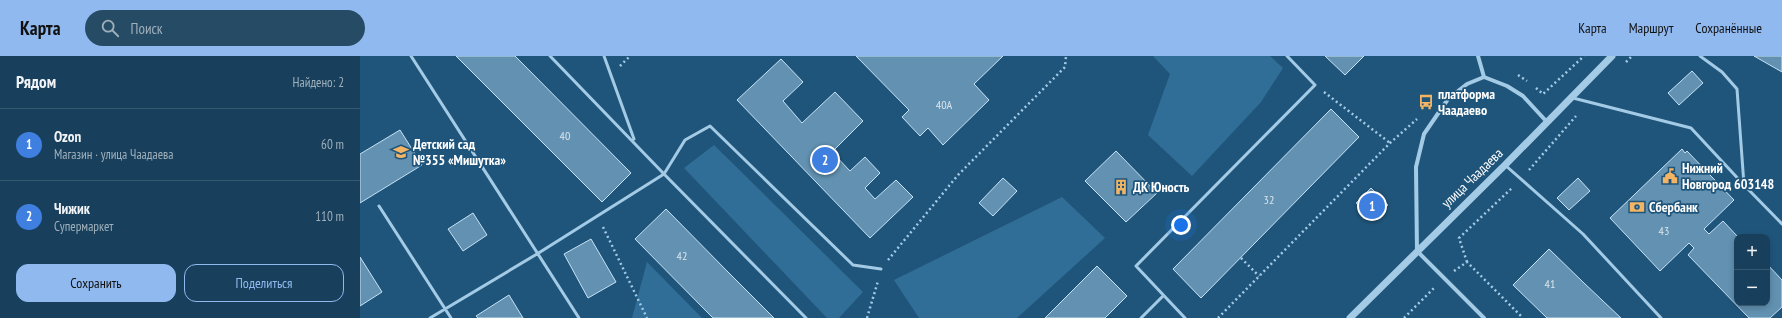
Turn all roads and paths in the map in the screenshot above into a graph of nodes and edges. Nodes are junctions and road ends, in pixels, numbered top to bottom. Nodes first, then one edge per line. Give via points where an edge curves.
1 (411, 56) edge
2 (550, 56) edge
3 (604, 56) edge
4 (1066, 56) edge
5 (1287, 56) edge
6 (1478, 56) edge
7 (1612, 56) edge
8 (1700, 56) edge
9 (1484, 78) junction
10 (1315, 86) junction
11 (1571, 98) junction
12 (1546, 122) junction
13 (634, 141) junction
14 (1505, 165) junction
15 (664, 174) junction
16 (1744, 185) junction
17 (379, 206) dead end
18 (598, 216) junction
19 (1782, 224) edge
20 (1416, 251) junction
21 (537, 254) junction
22 (1241, 258) dead end
23 (882, 269) junction
24 (1259, 276) junction
25 (1444, 278) junction
26 (1163, 296) junction
27 (445, 308) junction
28 (1658, 317) edge
29 (430, 318) edge
30 (452, 318) edge
31 (579, 318) edge
32 (647, 318) edge
33 (806, 318) edge
34 (867, 318) edge
35 (1141, 318) edge
36 (1185, 318) edge
37 (1218, 318) edge
38 (1350, 318) edge
39 (1404, 318) edge
40 (1484, 318) edge
41 (1522, 318) edge

1 - 21 lane
2 - 13 lane
3 - 13 lane
4 - 23 path via 1065,67 958,175
5 - 10 lane
6 - 9 street
7 - 11 street, улица Чаадаева
8 - 16 lane via 1722,72 1737,89
9 - 12 street via 1507,86 1523,96
9 - 20 street via 1467,84 1448,99 1424,134 1416,168
10 - 24 path via 1390,143
10 - 26 lane via 1136,266
11 - 12 street, улица Чаадаева
11 - 16 lane via 1691,128
12 - 14 street, улица Чаадаева
13 - 15 lane
14 - 20 street, улица Чаадаева
14 - 28 lane via 1583,234
15 - 18 lane
15 - 23 lane via 685,140 710,126 853,265
15 - 33 lane
16 - 19 lane
17 - 27 lane
18 - 21 lane
18 - 32 path
20 - 25 street
20 - 38 street, улица Чаадаева
21 - 27 lane
21 - 31 lane
22 - 24 path
23 - 34 path
24 - 37 path
25 - 39 path
25 - 40 street
25 - 41 path via 1467,262
26 - 35 lane
26 - 36 lane
27 - 29 lane
27 - 30 lane

